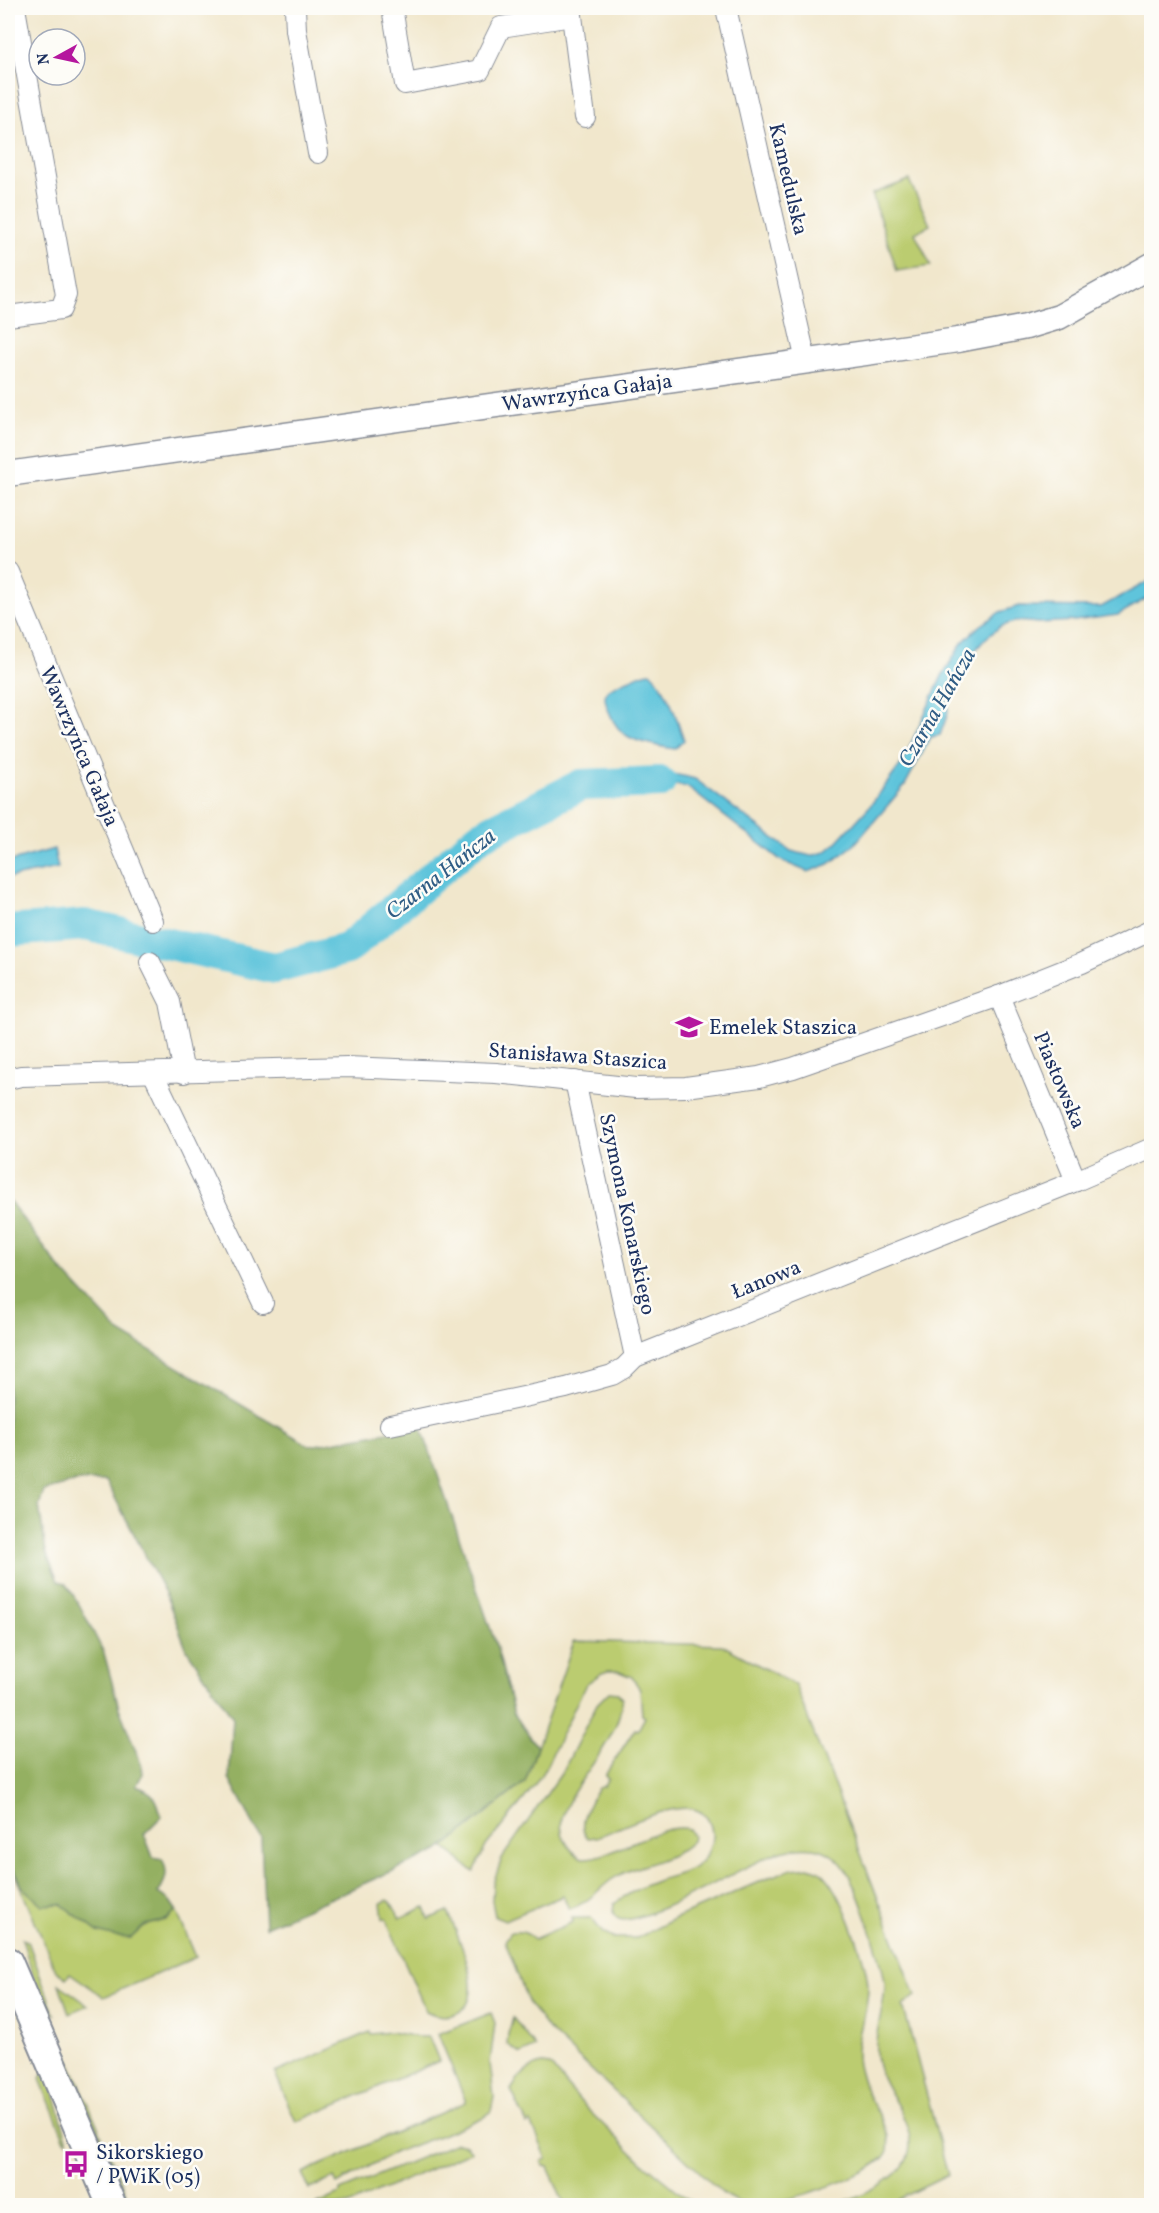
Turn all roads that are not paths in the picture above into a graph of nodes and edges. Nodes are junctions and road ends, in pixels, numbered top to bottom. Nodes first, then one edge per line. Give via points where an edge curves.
1 (15, 8) edge
2 (296, 8) edge
3 (392, 8) edge
4 (726, 8) edge
5 (571, 12) edge
6 (585, 117) dead end
7 (318, 153) dead end
8 (1152, 264) edge
9 (8, 316) edge
10 (806, 361) junction
11 (8, 474) edge
12 (8, 572) edge
13 (153, 921) dead end
14 (1152, 930) edge
15 (150, 963) dead end
16 (999, 996) junction
17 (184, 1073) junction
18 (153, 1074) junction
19 (8, 1079) edge
20 (575, 1081) junction
21 (1152, 1148) edge
22 (1076, 1181) junction
23 (263, 1303) dead end
24 (635, 1357) junction
25 (390, 1425) dead end
26 (8, 1962) edge
27 (112, 2205) edge

1 - 9 street via 66,295 61,309
2 - 7 street via 296,30
3 - 5 street via 405,84 480,70 501,27
4 - 10 street, Kamedulska
5 - 6 street
8 - 10 street, Wawrzyńca Gałaja via 1059,317 1026,327
10 - 11 street, Wawrzyńca Gałaja
12 - 13 street, Wawrzyńca Gałaja
14 - 16 street, Stanisława Staszica
15 - 17 street via 170,1002
16 - 20 street, Stanisława Staszica via 759,1077 686,1087 636,1088
16 - 22 street, Piastowska
17 - 18 street, Stanisława Staszica
17 - 20 street, Stanisława Staszica via 347,1067
18 - 19 street, Stanisława Staszica
18 - 23 street
20 - 24 street, Szymona Konarskiego
21 - 22 street, Łanowa
22 - 24 street, Łanowa
24 - 25 street, Łanowa via 612,1376
26 - 27 main road

